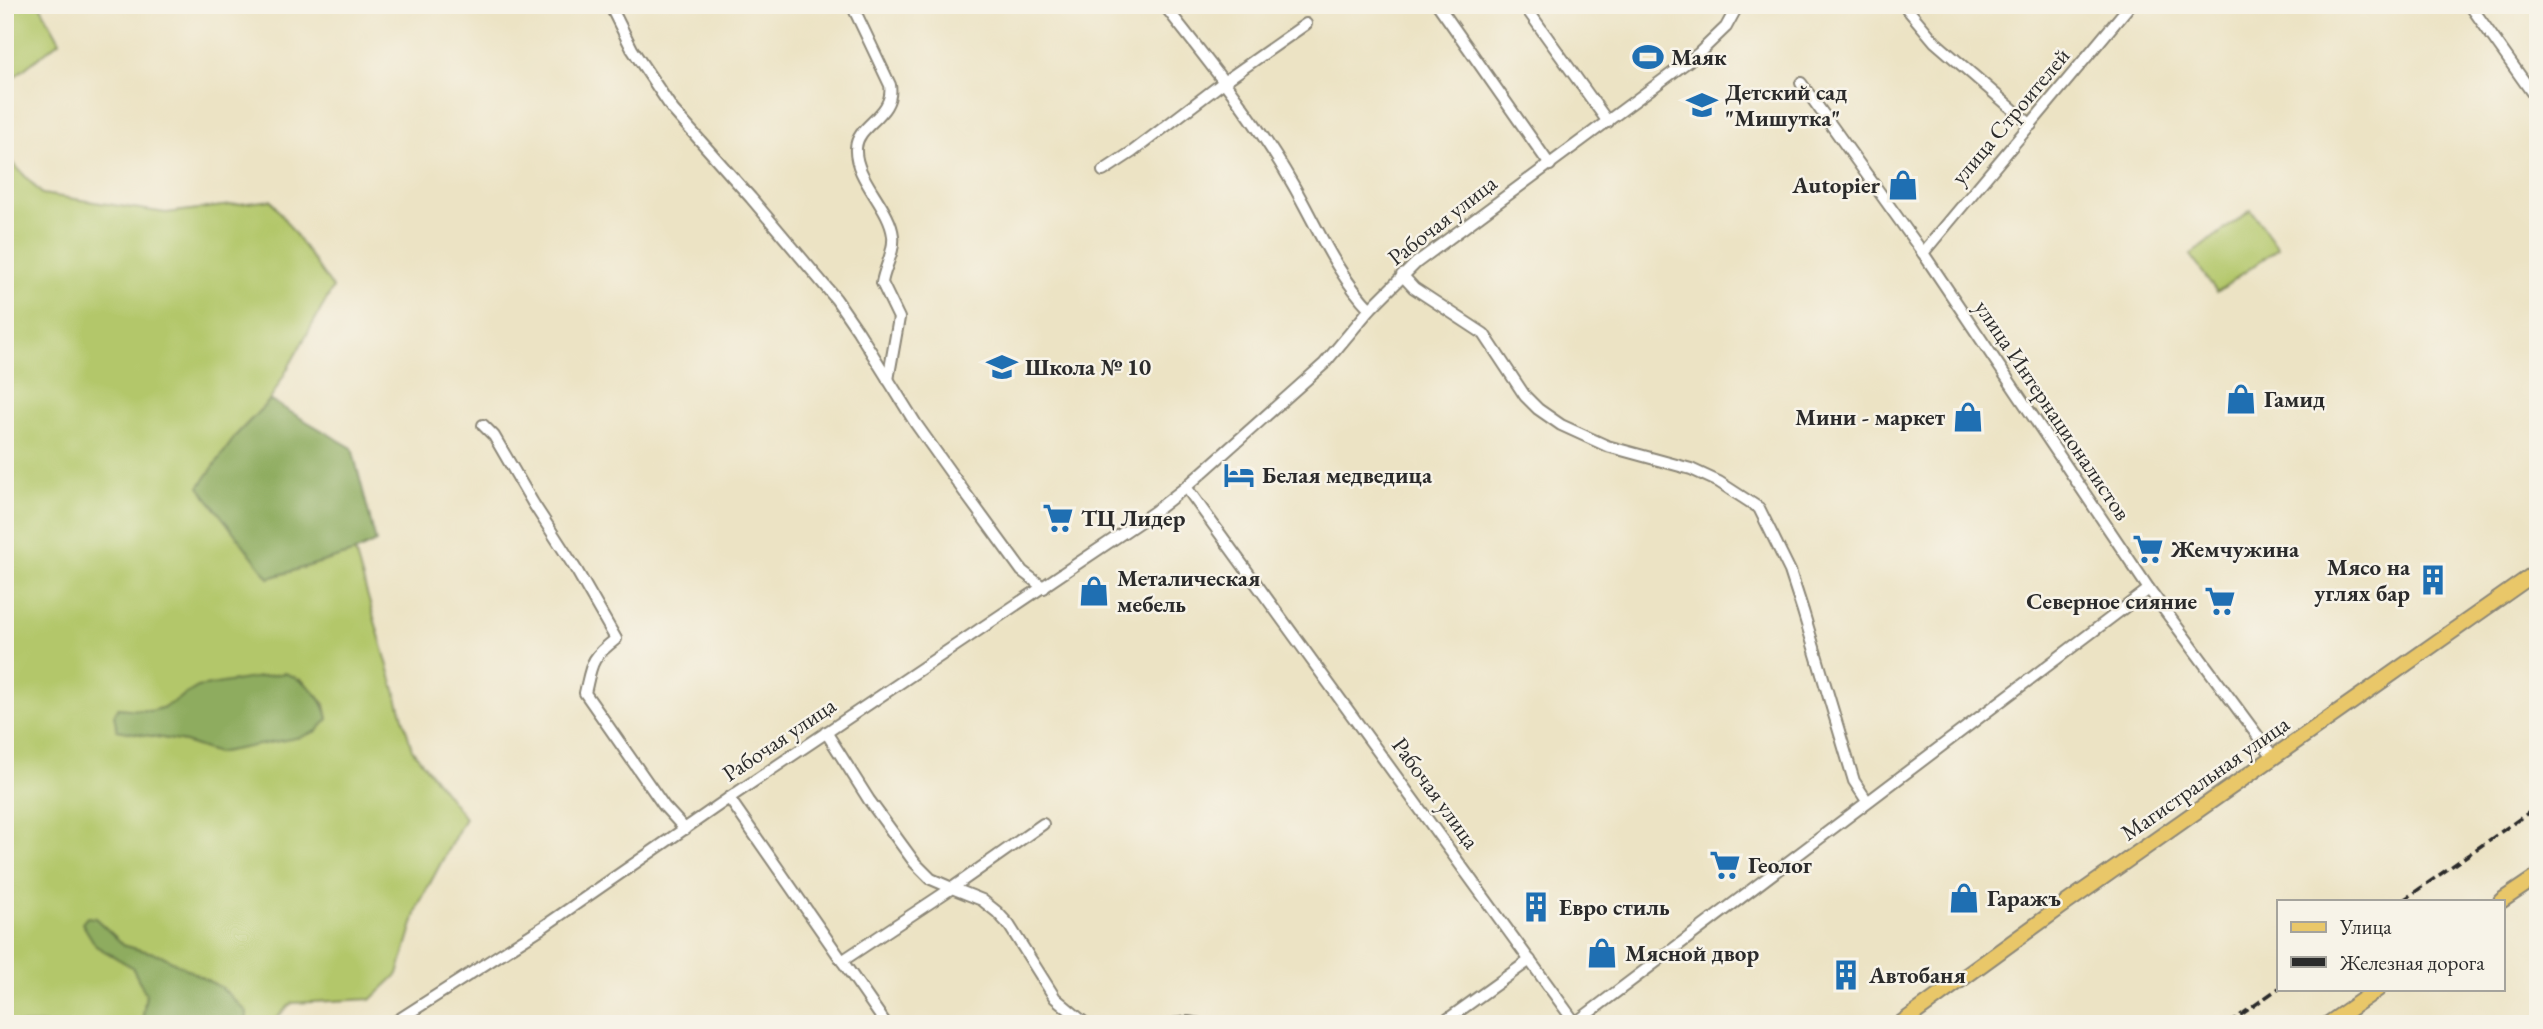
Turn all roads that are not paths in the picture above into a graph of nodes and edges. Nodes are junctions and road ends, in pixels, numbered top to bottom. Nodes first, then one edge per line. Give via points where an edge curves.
1 (610, 5) edge
2 (852, 5) edge
3 (1164, 5) edge
4 (1438, 5) edge
5 (1524, 5) edge
6 (1738, 5) edge
7 (1904, 5) edge
8 (2130, 5) edge
9 (2470, 5) edge
10 (1306, 24) dead end
11 (1225, 81) junction
12 (1801, 83) dead end
13 (2538, 101) edge
14 (1608, 122) junction
15 (2031, 125) junction
16 (1549, 164) junction
17 (1103, 171) dead end
18 (1923, 253) junction
19 (1402, 275) junction
20 (1370, 309) junction
21 (888, 380) junction
22 (483, 425) dead end
23 (1186, 486) junction
24 (2538, 571) edge
25 (1044, 588) junction
26 (2149, 589) junction
27 (826, 732) junction
28 (2274, 758) junction
29 (729, 798) junction
30 (1867, 801) junction
31 (1043, 824) dead end
32 (685, 829) junction
33 (2538, 876) edge
34 (952, 888) junction
35 (2502, 900) edge
36 (1530, 960) junction
37 (842, 961) junction
38 (2377, 990) edge
39 (1575, 1023) edge
40 (392, 1024) edge
41 (886, 1024) edge
42 (1086, 1024) edge
43 (1172, 1024) edge
44 (1200, 1024) edge
45 (1441, 1024) edge
46 (1900, 1024) edge
47 (2328, 1024) edge

1 - 21 street via 673,110 836,299
2 - 21 street via 891,92 887,105 856,145 859,166 894,240 882,283 899,318
3 - 11 street
4 - 16 street
5 - 14 street
6 - 14 street, Рабочая улица via 1717,38
7 - 15 street via 1935,42
8 - 15 street, улица Строителей
9 - 13 street
10 - 11 street
11 - 17 street
11 - 20 street via 1291,181 1346,282
12 - 18 street, улица Интернационалистов
14 - 16 street, Рабочая улица
15 - 18 street, улица Строителей
16 - 19 street, Рабочая улица
18 - 26 street, улица Интернационалистов
19 - 20 street, Рабочая улица
19 - 30 street via 1484,334 1525,396 1561,425 1607,446 1692,469 1759,508 1790,571 1854,781
20 - 23 street, Рабочая улица via 1324,364
21 - 25 street via 1021,571
22 - 32 street via 578,571 616,639 598,653 585,693
23 - 25 street, Рабочая улица
23 - 36 street, Рабочая улица
24 - 28 main road, Магистральная улица
25 - 27 street, Рабочая улица
26 - 28 street, улица Интернационалистов
26 - 30 street
27 - 29 street, Рабочая улица
27 - 34 street via 915,863 931,879
28 - 46 main road, Магистральная улица
29 - 32 street, Рабочая улица
29 - 37 street
30 - 39 street
31 - 34 street
32 - 40 street, Рабочая улица
33 - 35 main road
34 - 37 street
34 - 42 street via 998,912 1055,998
36 - 39 street, Рабочая улица
36 - 45 street
37 - 41 street
38 - 47 main road
43 - 44 street

